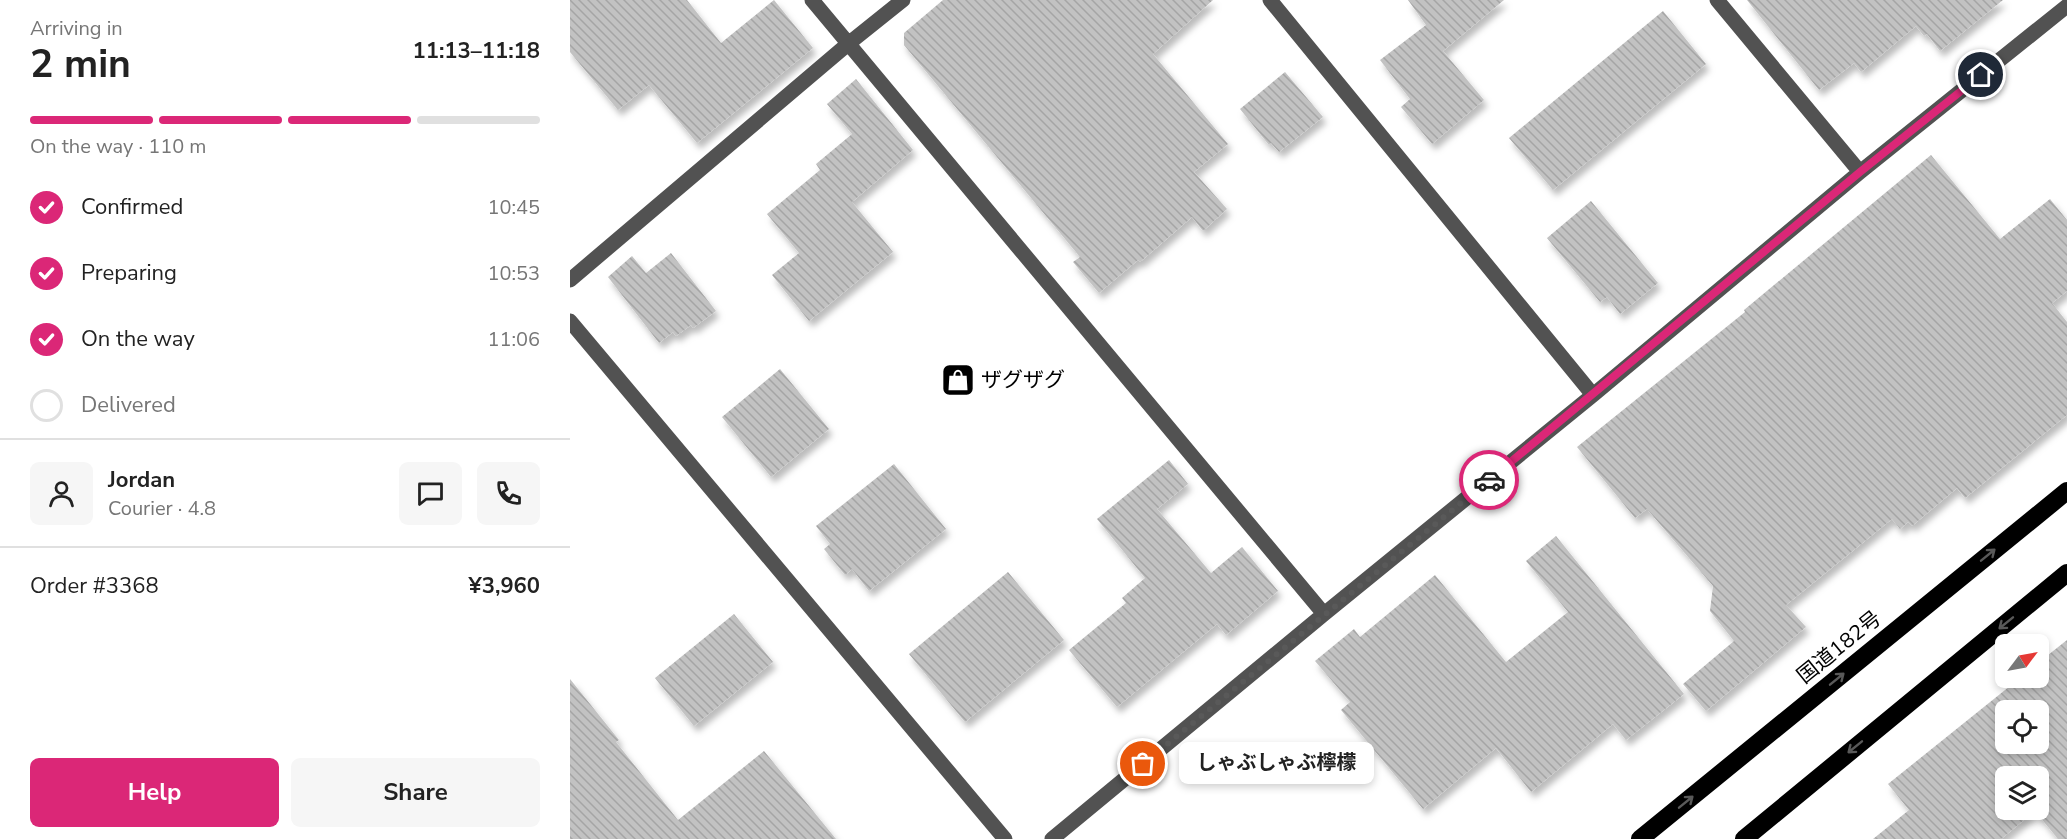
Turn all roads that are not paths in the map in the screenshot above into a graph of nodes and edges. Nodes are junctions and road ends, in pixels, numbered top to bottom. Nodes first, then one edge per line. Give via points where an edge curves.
1 (812, 0) edge
2 (903, 0) edge
3 (1270, 0) edge
4 (1717, 0) edge
5 (2067, 6) edge
6 (848, 44) junction
7 (1860, 172) junction
8 (570, 280) edge
9 (570, 321) edge
10 (1593, 395) junction
11 (2067, 491) edge
12 (2067, 573) edge
13 (1324, 614) junction
14 (1005, 839) edge
15 (1052, 839) edge
16 (1640, 839) edge
17 (1744, 839) edge

1 - 6 street
2 - 6 street
3 - 10 street
4 - 7 street
5 - 7 street
6 - 8 street
6 - 13 street
7 - 10 street
9 - 14 street
10 - 13 street
16 -> 11 highway, 国道182号
12 -> 17 highway
13 - 15 street

